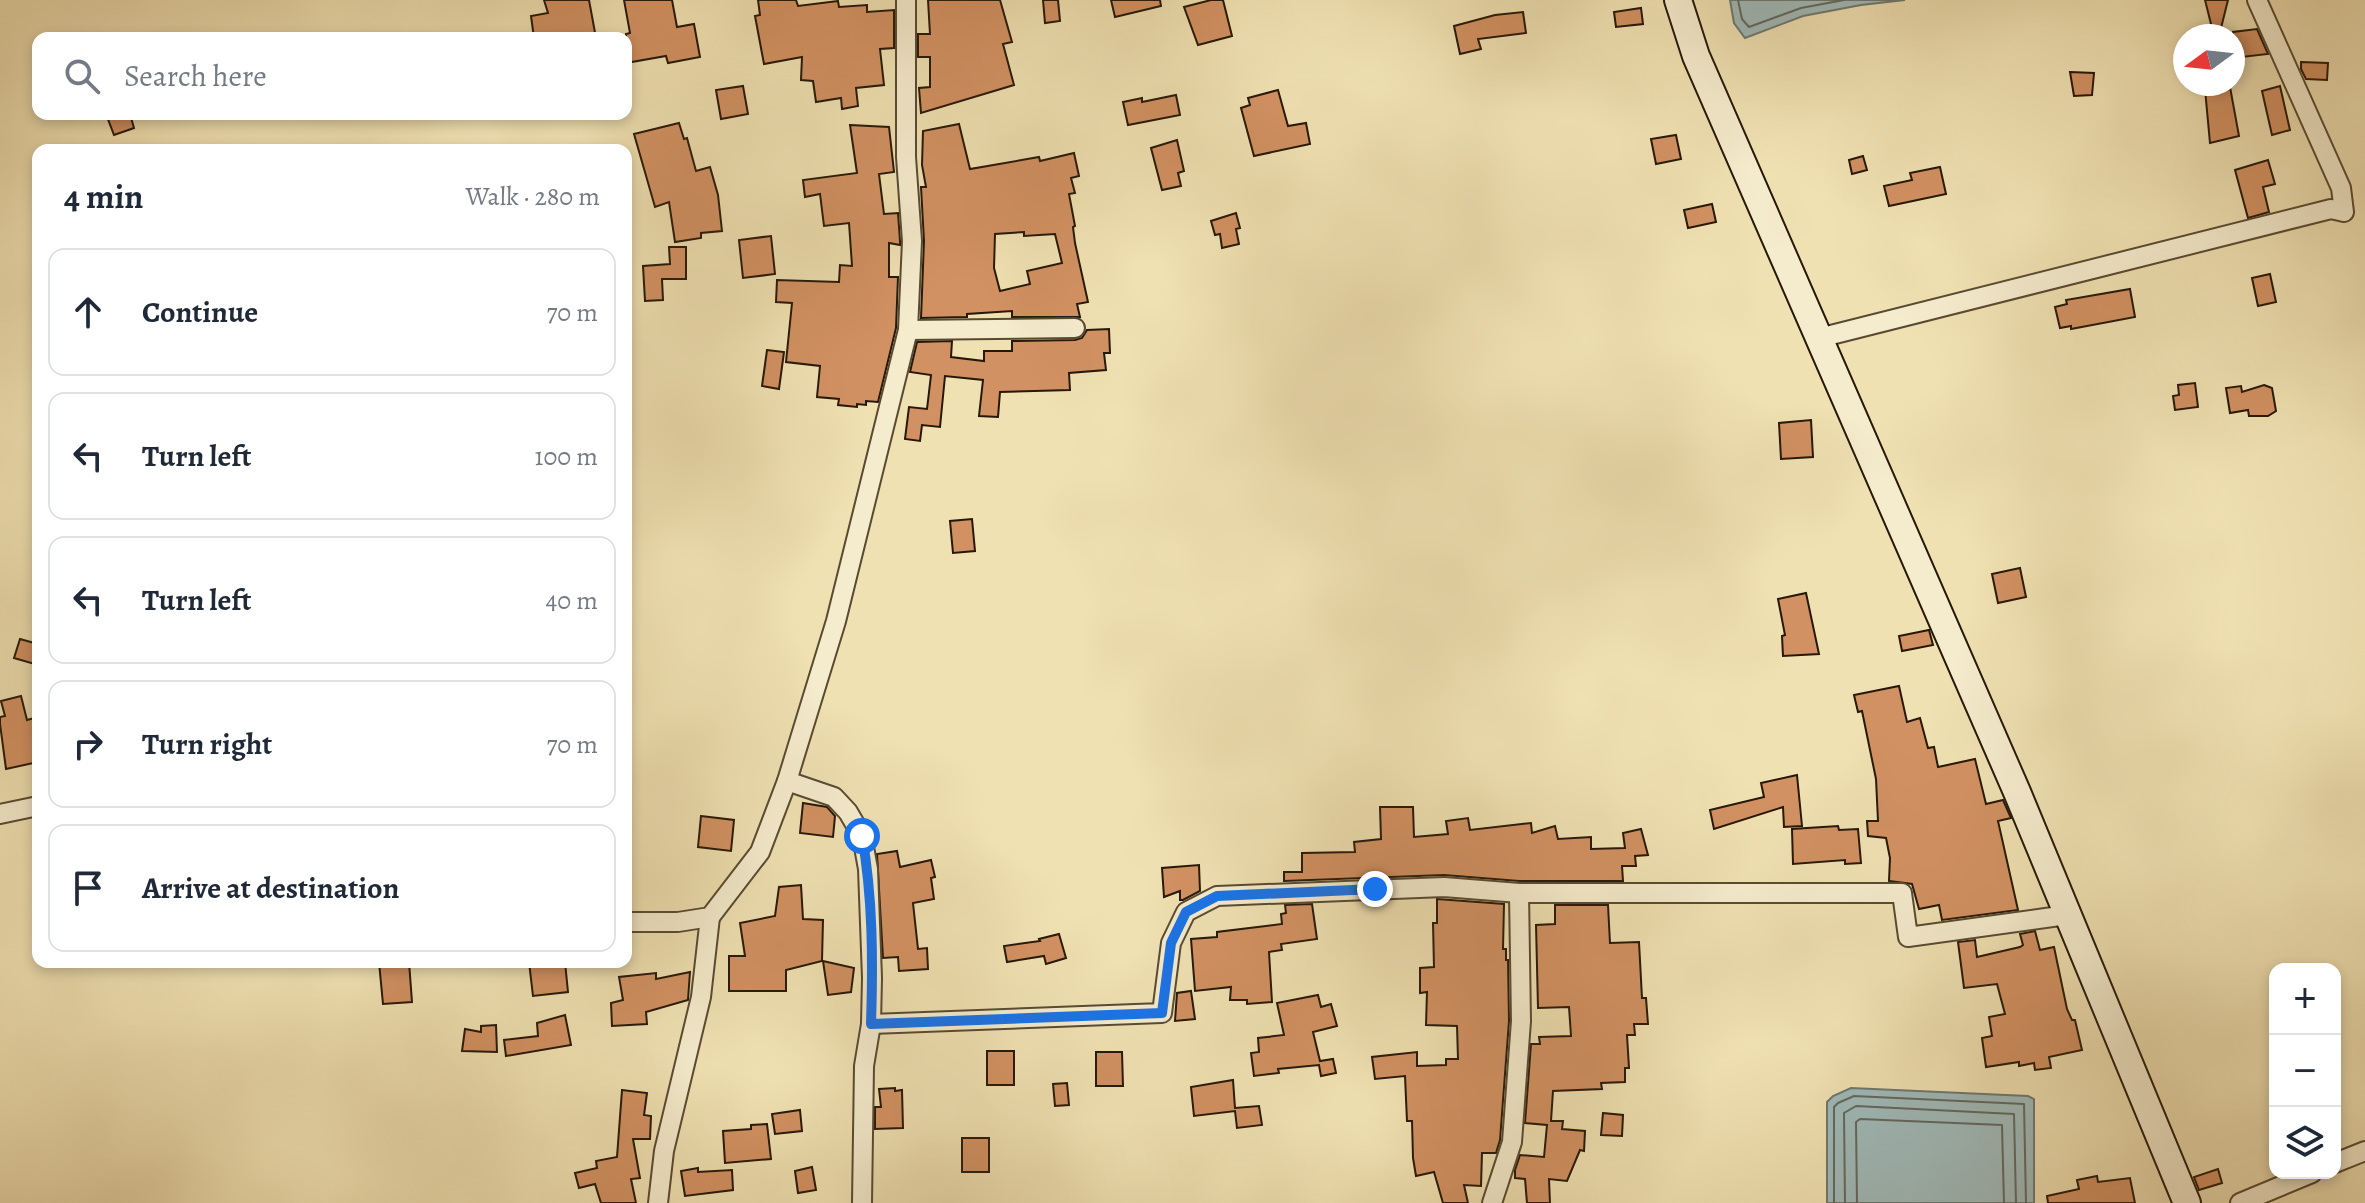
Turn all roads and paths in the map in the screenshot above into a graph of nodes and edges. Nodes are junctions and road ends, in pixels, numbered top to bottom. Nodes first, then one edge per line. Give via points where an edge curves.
1 (906, 0) edge
2 (1678, 0) edge
3 (2257, 0) edge
4 (1075, 328) dead end
5 (908, 330) junction
6 (1819, 338) junction
7 (787, 781) junction
8 (32, 807) edge
9 (0, 814) edge
10 (1519, 893) junction
11 (2067, 915) junction
12 (710, 917) junction
13 (632, 922) edge
14 (871, 1024) junction
15 (2365, 1151) edge
16 (2341, 1161) edge
17 (2298, 1179) edge
18 (658, 1203) edge
19 (862, 1203) edge
20 (1492, 1203) edge
21 (2187, 1203) edge
22 (2240, 1203) edge

1 - 5 street via 912,241
2 - 6 street via 1696,56
3 - 6 street via 2341,188 2344,212 2331,209
4 - 5 street
5 - 7 street via 836,621
6 - 11 street
7 - 12 street via 760,852
7 - 14 street via 834,797 862,836 868,869
8 - 9 street
10 - 11 street via 1902,893 1908,937
10 - 14 street via 1444,887 1217,896 1186,912 1171,943 1162,1013
10 - 20 street via 1521,1021 1512,1142
11 - 21 street
12 - 13 street
12 - 18 street via 701,997 664,1151
14 - 19 street via 864,1066
15 - 16 street
17 - 22 street

